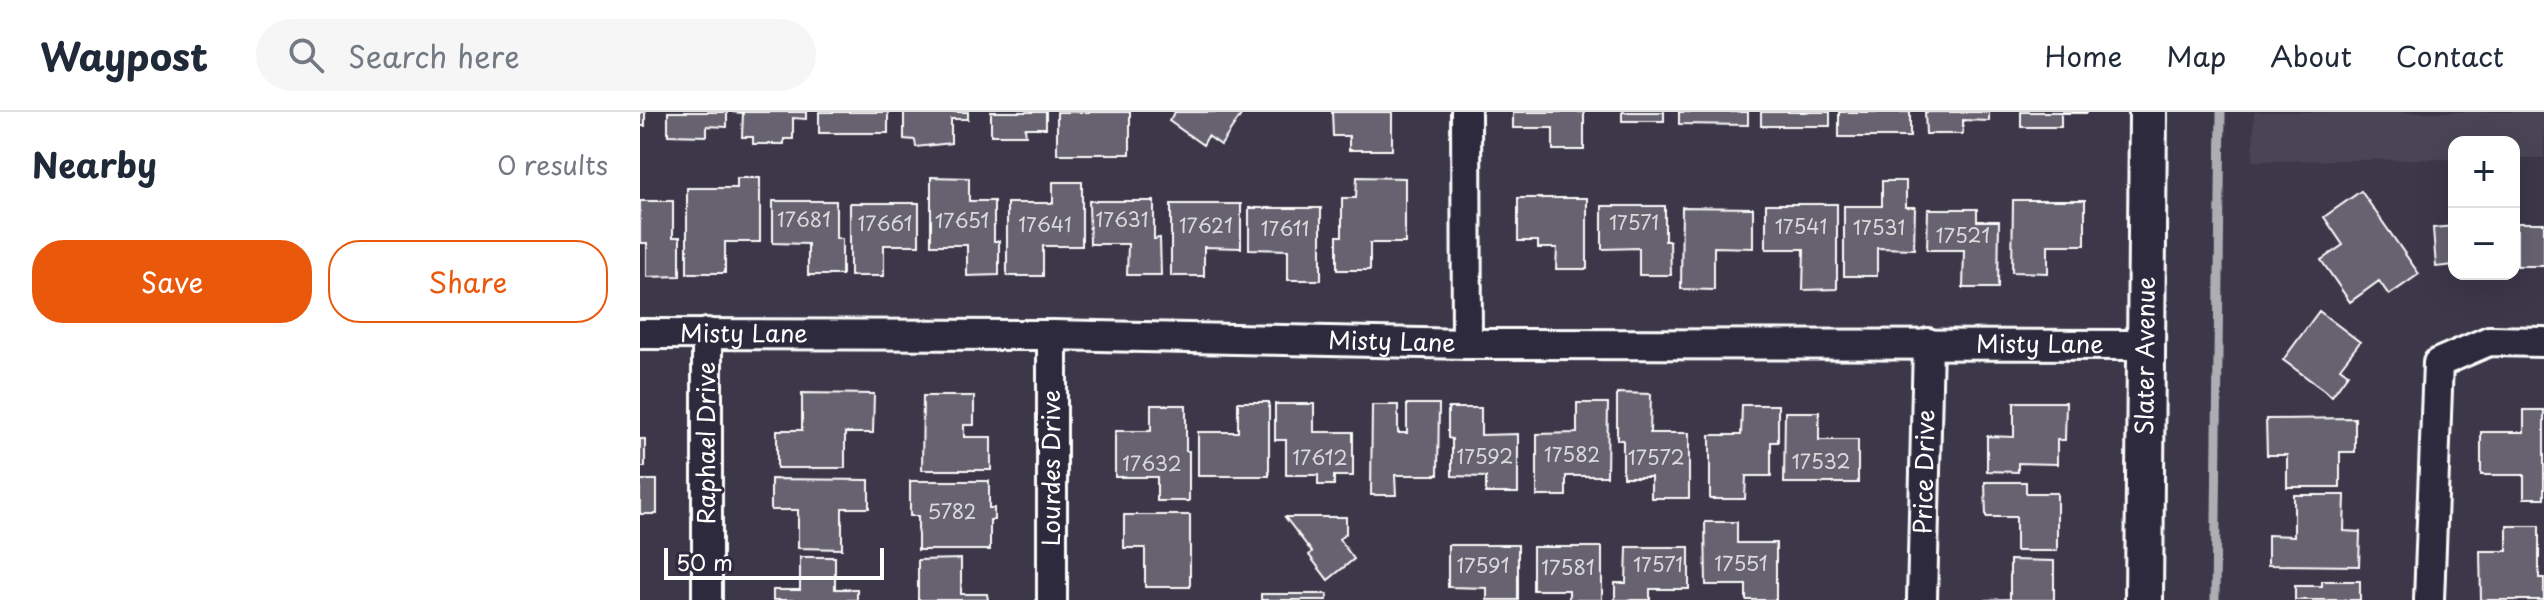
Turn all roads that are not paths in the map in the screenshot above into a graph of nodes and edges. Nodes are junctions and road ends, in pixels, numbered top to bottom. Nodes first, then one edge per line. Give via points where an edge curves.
1 (1466, 112) edge
2 (2148, 112) edge
3 (707, 333) junction
4 (640, 334) edge
5 (1052, 335) junction
6 (2544, 342) edge
7 (1928, 343) junction
8 (1467, 344) junction
9 (2145, 345) junction
10 (707, 600) edge
11 (1052, 600) edge
12 (1922, 600) edge
13 (2144, 600) edge
14 (2429, 600) edge

1 - 8 street
2 - 9 street, Slater Avenue
3 - 4 street, Misty Lane
3 - 5 street, Misty Lane
3 - 10 street, Raphael Drive
5 - 8 street, Misty Lane
5 - 11 street, Lourdes Drive
6 - 14 street via 2489,341 2438,363
7 - 8 street, Misty Lane
7 - 9 street, Misty Lane
7 - 12 street, Price Drive
9 - 13 street, Slater Avenue

